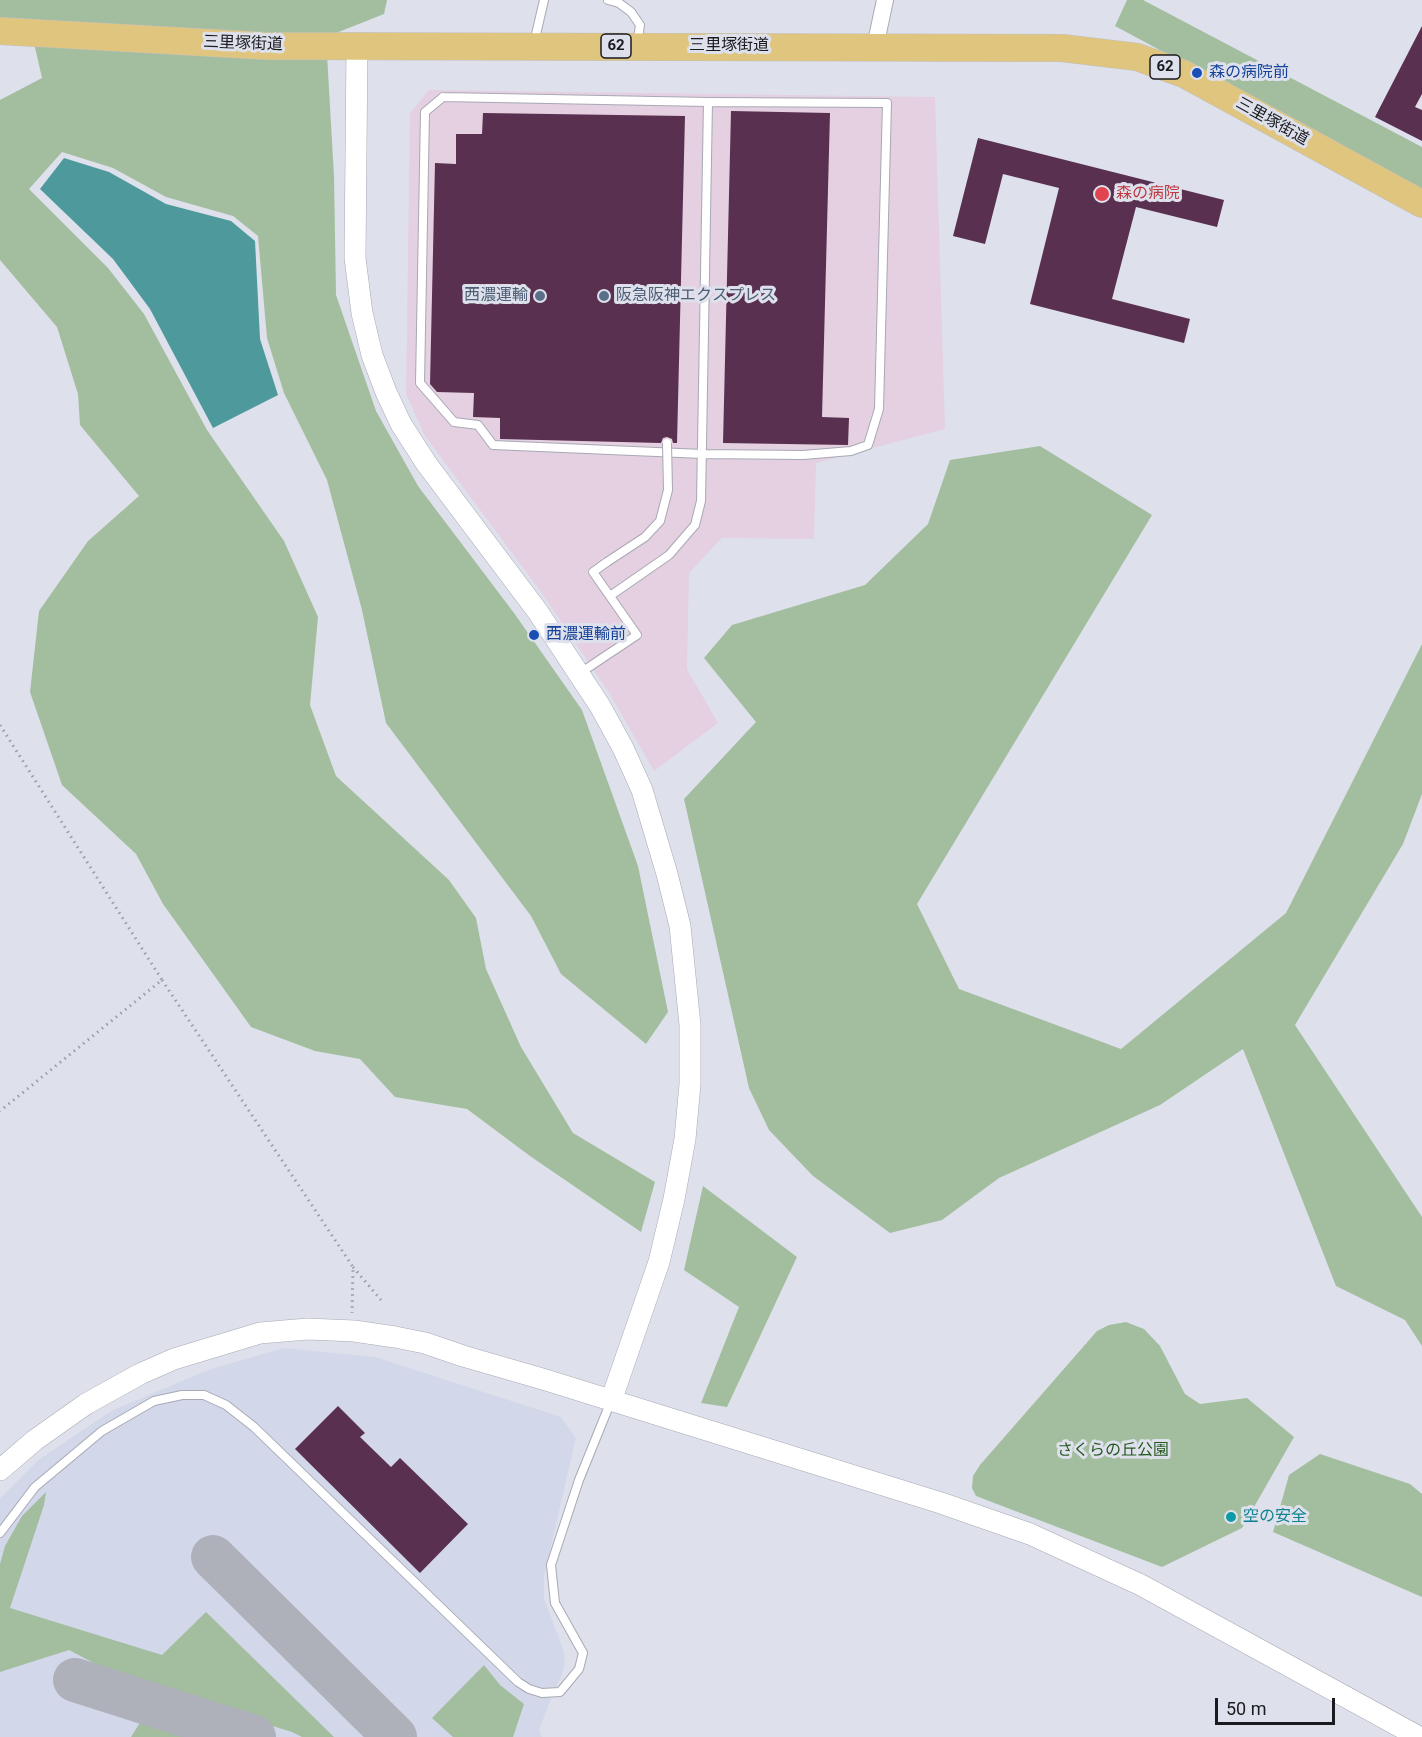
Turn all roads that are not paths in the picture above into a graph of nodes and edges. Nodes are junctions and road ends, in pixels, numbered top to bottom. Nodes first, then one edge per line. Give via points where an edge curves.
1 (543, 0) edge
2 (608, 0) edge
3 (885, 0) edge
4 (0, 31) edge
5 (357, 45) junction
6 (533, 45) junction
7 (637, 46) junction
8 (875, 47) junction
9 (708, 102) junction
10 (1422, 204) edge
11 (667, 443) dead end
12 (703, 454) junction
13 (610, 596) junction
14 (580, 674) junction
15 (611, 1401) junction
16 (0, 1470) edge
17 (0, 1533) edge
18 (1419, 1737) edge

1 - 6 lane
2 - 7 lane via 631,12 640,25
3 - 8 street
4 - 5 main road, 三里塚街道 / 62 via 266,46
5 - 6 main road, 三里塚街道 / 62
5 - 14 street via 356,258 362,313 372,355 401,424 426,464
6 - 7 main road, 三里塚街道 / 62
7 - 8 main road, 三里塚街道 / 62
8 - 10 main road, 三里塚街道 / 62 via 1062,48 1137,57 1184,74
9 - 12 lane
9 - 12 lane via 887,103 879,409 868,445 851,451 803,455
9 - 12 lane via 443,97 425,112 420,372 420,383 454,422 478,425 493,445
11 - 13 lane, bridge via 668,490 660,521 645,537 593,572
12 - 13 lane via 701,501 695,525 669,555
13 - 14 lane via 637,635
14 - 15 street via 623,748 642,790 680,926 690,1025 685,1139 674,1199 658,1262
15 - 16 street via 425,1343 354,1331 308,1329 260,1334 174,1359 140,1374 86,1404
15 - 17 lane via 551,1565 555,1603 583,1653 579,1669 560,1692 542,1693 518,1682 254,1427 226,1405 204,1395 154,1401 102,1431 35,1486
15 - 18 street via 1030,1534 1141,1585

